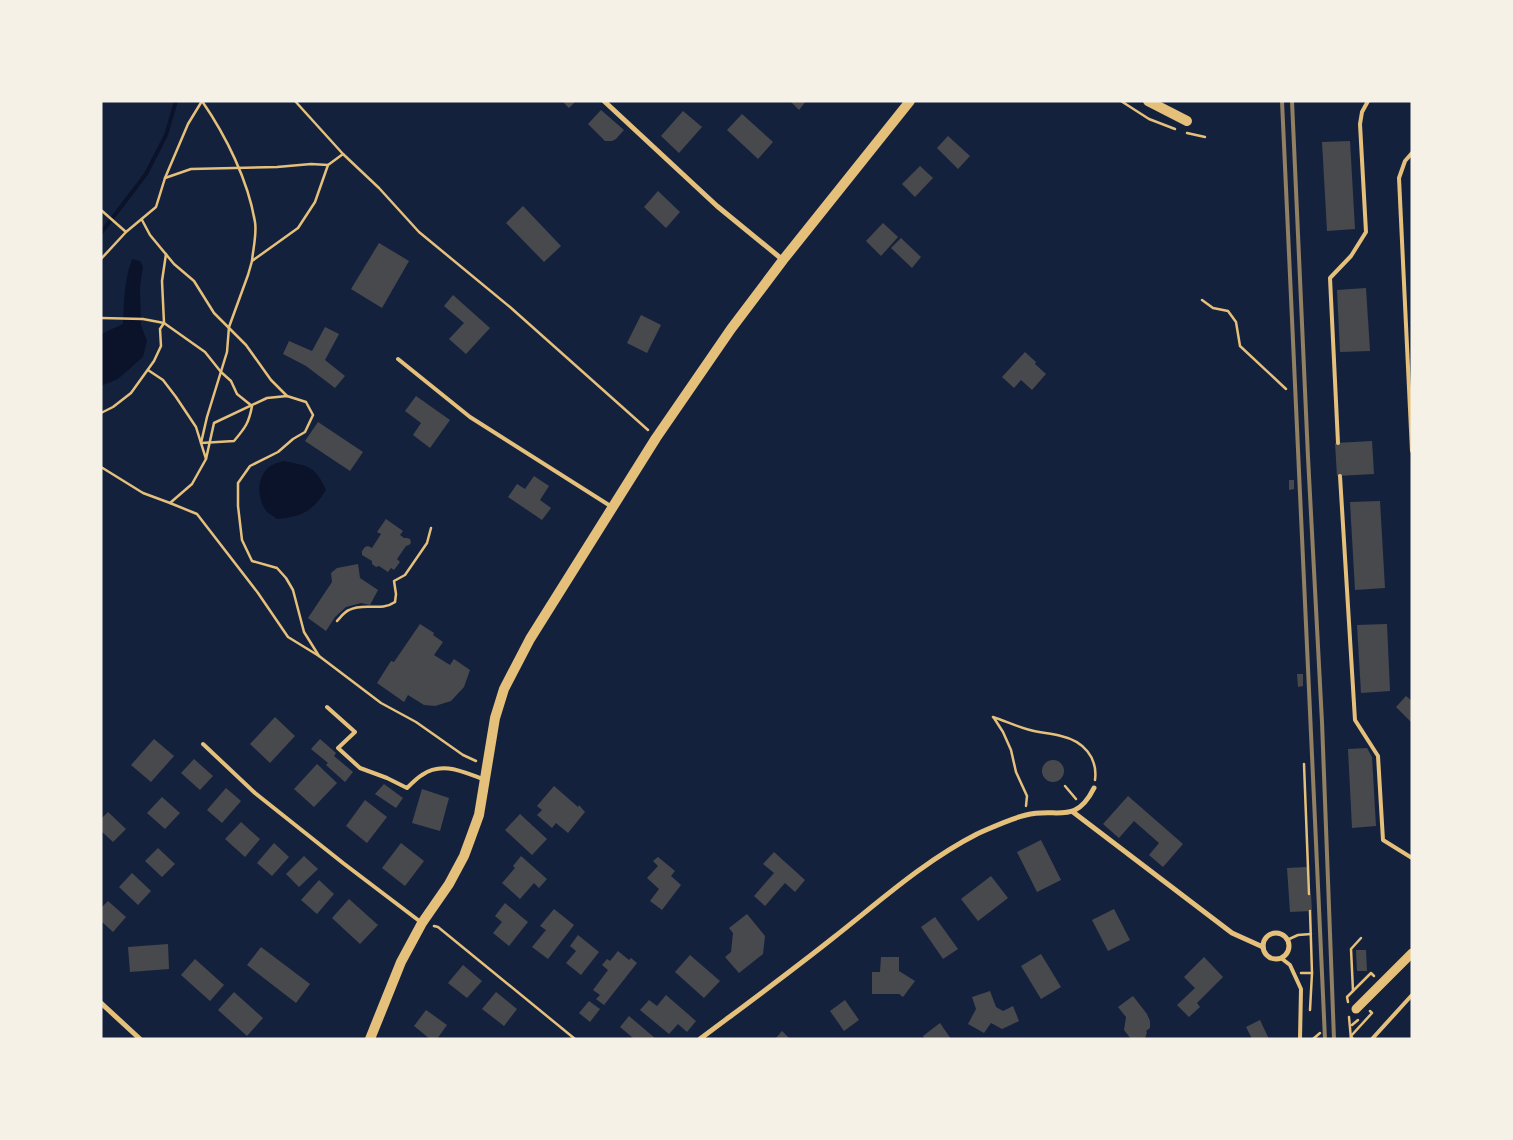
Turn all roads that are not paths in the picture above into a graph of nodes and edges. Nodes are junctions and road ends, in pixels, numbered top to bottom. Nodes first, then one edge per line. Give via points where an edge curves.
1 (604, 101) edge
2 (910, 101) edge
3 (1148, 101) edge
4 (1368, 101) edge
5 (1187, 121) dead end
6 (1412, 152) edge
7 (783, 260) junction
8 (398, 359) dead end
9 (1338, 443) dead end
10 (1412, 452) edge
11 (1340, 476) dead end
12 (612, 507) junction
13 (327, 706) dead end
14 (203, 744) dead end
15 (485, 780) junction
16 (1094, 788) road end
17 (1072, 812) junction
18 (1412, 858) edge
19 (422, 924) junction
20 (1263, 947) junction
21 (1412, 953) edge
22 (1281, 958) junction
23 (1412, 996) edge
24 (101, 1003) edge
25 (1356, 1009) dead end
26 (140, 1039) edge
27 (370, 1039) edge
28 (700, 1039) edge
29 (1300, 1039) edge
30 (1372, 1039) edge

1 - 7 street via 716,206
2 - 7 main road
3 - 5 main road
4 - 9 lane via 1360,124 1366,232 1351,256 1330,278
6 - 10 lane via 1398,178
7 - 12 main road via 731,329
8 - 12 lane via 470,417
11 - 18 lane via 1355,720 1378,756 1383,840
12 - 15 main road via 504,689 495,718
13 - 15 lane via 355,732 338,748 360,768 407,788 422,774 437,768 454,768
14 - 19 lane via 255,793
15 - 19 main road via 479,815 464,856
16 - 17 street via 1081,806
17 - 20 street via 1232,933
17 - 28 street via 1026,815 994,826 952,847
19 - 27 main road via 401,962
20 - 22 street via 1269,958
20 - 22 street via 1265,939 1272,934 1281,934 1289,948
21 - 25 street
22 - 29 lane via 1290,965 1301,989
23 - 30 lane
24 - 26 street

